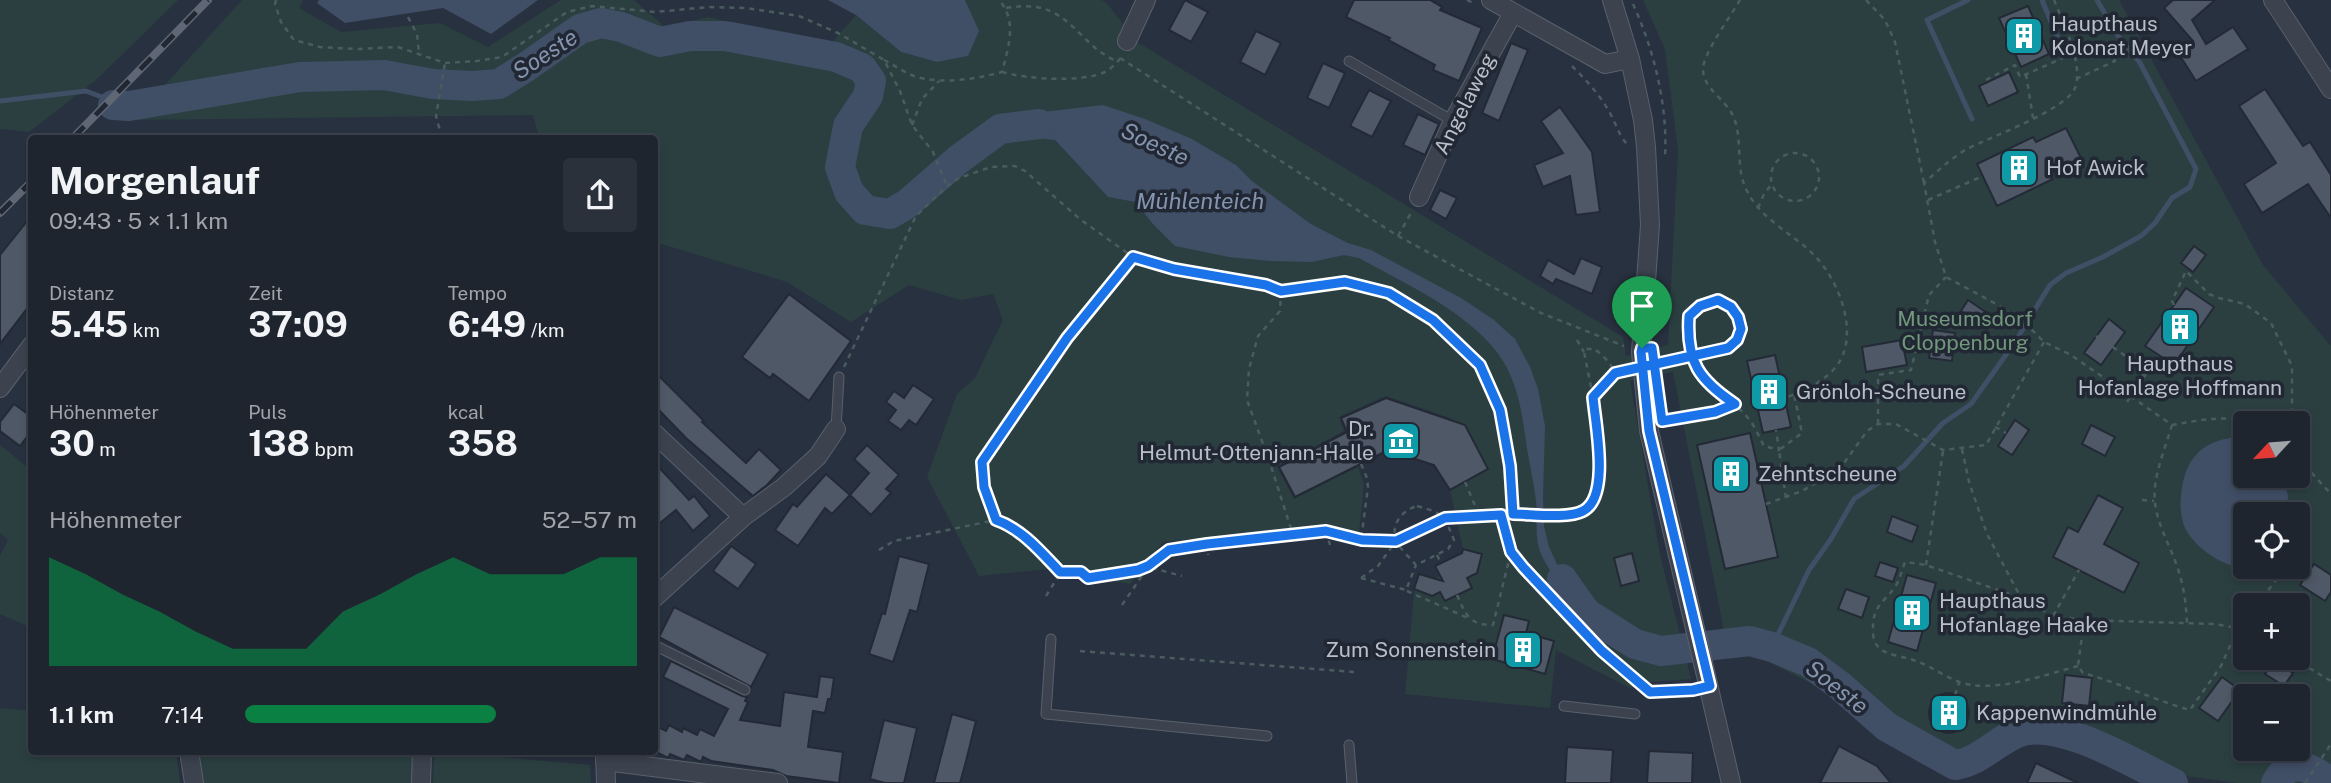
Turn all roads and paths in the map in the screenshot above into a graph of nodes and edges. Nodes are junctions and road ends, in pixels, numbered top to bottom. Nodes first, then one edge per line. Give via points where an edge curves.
1 (276, 0) edge
2 (999, 0) edge
3 (1146, 0) edge
4 (1491, 0) edge
5 (1612, 0) edge
6 (1631, 0) edge
7 (1740, 0) edge
8 (2054, 0) edge
9 (2273, 0) edge
10 (1029, 1) edge
11 (1870, 1) edge
12 (1006, 8) junction
13 (1513, 13) junction
14 (408, 16) dead end
15 (1067, 16) dead end
16 (1124, 50) junction
17 (419, 53) junction
18 (2074, 53) junction
19 (2108, 55) dead end
20 (1630, 59) junction
21 (884, 60) junction
22 (1349, 61) dead end
23 (445, 62) junction
24 (1117, 62) junction
25 (1568, 63) dead end
26 (1002, 72) junction
27 (2026, 74) junction
28 (2076, 79) junction
29 (940, 80) junction
30 (1986, 80) dead end
31 (2331, 89) edge
32 (2033, 118) junction
33 (1453, 121) junction
34 (912, 125) junction
35 (441, 135) edge
36 (1646, 147) junction
37 (1666, 148) junction
38 (1665, 161) dead end
39 (1983, 176) dead end
40 (1772, 183) junction
41 (1924, 183) junction
42 (947, 186) junction
43 (1419, 197) joint
44 (1928, 200) junction
45 (1758, 208) junction
46 (1398, 236) junction
47 (1133, 257) junction
48 (1946, 277) junction
49 (1281, 291) junction
50 (2174, 305) dead end
51 (2096, 336) dead end
52 (1577, 341) dead end
53 (2044, 342) junction
54 (1642, 348) junction
55 (28, 350) edge
56 (1584, 352) junction
57 (2159, 355) dead end
58 (1655, 372) dead end
59 (1615, 373) junction
60 (839, 377) joint
61 (2144, 377) junction
62 (0, 388) edge
63 (1794, 394) junction
64 (2131, 395) junction
65 (1593, 397) junction
66 (1785, 398) dead end
67 (2127, 402) dead end
68 (1735, 404) junction
69 (2292, 411) edge
70 (2233, 418) edge
71 (1662, 421) dead end
72 (1878, 424) junction
73 (2172, 425) junction
74 (1995, 427) junction
75 (836, 429) joint
76 (1776, 430) dead end
77 (2006, 433) dead end
78 (658, 437) edge
79 (1962, 449) junction
80 (1779, 450) junction
81 (1943, 450) junction
82 (1361, 464) dead end
83 (2310, 471) edge
84 (1465, 482) dead end
85 (2331, 494) edge
86 (1786, 498) junction
87 (2141, 500) dead end
88 (2154, 501) junction
89 (1766, 504) dead end
90 (1513, 514) junction
91 (1479, 515) junction
92 (1501, 515) junction
93 (743, 517) junction
94 (1445, 518) junction
95 (996, 520) junction
96 (1326, 531) junction
97 (1293, 535) junction
98 (1362, 540) junction
99 (1396, 541) junction
100 (1207, 544) junction
101 (1331, 545) dead end
102 (879, 550) dead end
103 (1511, 552) junction
104 (1208, 555) dead end
105 (1437, 555) junction
106 (1441, 563) dead end
107 (1416, 565) junction
108 (1926, 565) junction
109 (1148, 566) junction
110 (2079, 570) dead end
111 (1060, 572) junction
112 (1182, 576) dead end
113 (2277, 579) edge
114 (1406, 590) junction
115 (658, 593) edge
116 (2266, 593) edge
117 (1457, 595) dead end
118 (1046, 596) dead end
119 (2021, 598) junction
120 (1122, 605) dead end
121 (2053, 616) junction
122 (1468, 618) junction
123 (2084, 621) junction
124 (2187, 622) junction
125 (2233, 627) edge
126 (1051, 639) dead end
127 (2233, 639) edge
128 (658, 647) edge
129 (1080, 651) dead end
130 (2078, 666) junction
131 (2310, 669) edge
132 (1354, 672) dead end
133 (2331, 681) edge
134 (1959, 683) junction
135 (1710, 686) junction
136 (745, 690) dead end
137 (1955, 695) dead end
138 (1564, 706) dead end
139 (1635, 714) dead end
140 (1266, 736) dead end
141 (1349, 744) dead end
142 (2331, 744) edge
143 (190, 755) edge
144 (422, 755) edge
145 (605, 756) edge
146 (194, 783) edge
147 (421, 783) edge
148 (606, 783) edge
149 (779, 783) edge
150 (1352, 783) edge
151 (1731, 783) edge
152 (2305, 783) edge

1 - 17 path via 281,22 294,40 320,47 398,47
2 - 12 path
3 - 16 street
4 - 13 street
5 - 20 street
6 - 37 path via 1653,55
7 - 45 path via 1704,59 1703,71 1708,86 1734,118 1742,176
8 - 18 path
9 - 31 street
10 - 12 path
11 - 41 path via 1895,42
12 - 26 path via 1010,42
13 - 20 street via 1605,64
13 - 33 street, Angelaweg
14 - 17 path
15 - 24 path via 1094,47
16 - 24 path
16 - 46 path
17 - 23 path
18 - 27 path
18 - 28 path
19 - 28 path via 2115,61
20 - 36 street
21 - 23 path via 799,16 746,8 655,12 592,6 567,12 502,57
21 - 29 path via 915,76
21 - 34 path
22 - 33 lane
23 - 35 path via 436,116
24 - 26 path via 1096,76 1038,79
25 - 36 path via 1594,88 1621,139 1630,147
26 - 29 path
27 - 30 path via 2021,77 2015,65
27 - 32 path
28 - 32 path via 2070,97
29 - 34 path via 922,99
32 - 41 path via 1964,150
33 - 43 street, Angelaweg
34 - 42 path via 933,152
36 - 37 path
36 - 54 street via 1650,225
37 - 38 path
39 - 44 path
40 - 40 path via 1773,168 1790,154 1805,155 1819,173 1816,189 1804,200 1788,200
40 - 45 path
41 - 44 path
42 - 47 path via 991,167 1015,166
42 - 60 path via 916,216
43 - 46 path
44 - 48 path
45 - 63 path via 1818,258 1841,300 1847,323 1836,367 1821,381
46 - 54 path via 1541,313 1618,346
47 - 49 path
47 - 95 path via 1067,338 982,462 984,487
48 - 53 path via 1998,305
48 - 72 path via 1929,295 1911,370 1878,375
49 - 90 path via 1345,282 1389,293 1433,320 1480,365 1500,410
49 - 97 path via 1280,311 1258,336 1247,400
50 - 69 path via 2186,271 2210,294 2245,304 2270,323 2291,366
51 - 61 path via 2129,359
52 - 56 path
53 - 64 path
53 - 74 path
54 - 58 path via 1652,348
54 - 135 street via 1649,431
55 - 62 street
56 - 59 path via 1595,349
56 - 65 path
57 - 61 path
59 - 65 path
59 - 68 path, bridge via 1624,371 1705,353 1728,348 1741,329 1731,307 1718,300 1689,316 1688,335 1697,369 1704,380
60 - 75 lane
61 - 64 path
63 - 66 path
63 - 80 path via 1802,433
64 - 67 path
64 - 73 path
65 - 90 path via 1600,472 1591,504 1573,514
68 - 71 path
68 - 80 path via 1764,446
70 - 73 path
72 - 81 path via 1896,424
72 - 86 path via 1867,431 1839,470
73 - 88 path
74 - 77 path
74 - 79 path via 1986,445
75 - 93 street via 818,456
76 - 80 path
78 - 93 street
79 - 81 path
79 - 119 path via 1987,534
80 - 86 path
81 - 108 path
82 - 98 path via 1367,478
83 - 85 path
84 - 91 path
86 - 89 path
87 - 88 path
88 - 124 path via 2179,571
90 - 92 path
91 - 92 path
91 - 94 path
92 - 103 path
93 - 115 street
94 - 99 path
94 - 99 path via 1416,506 1408,508 1395,527
94 - 105 path via 1454,540
95 - 102 path via 894,541
95 - 111 path via 1025,537
96 - 97 path
96 - 98 path
96 - 101 path
97 - 100 path
98 - 99 path
99 - 107 path
99 - 114 path via 1378,566 1362,578
100 - 104 path
100 - 109 path via 1169,550
103 - 122 path via 1493,625
103 - 135 path via 1602,651 1650,692
105 - 106 path
105 - 107 path
107 - 114 path
108 - 119 path
108 - 134 path via 1905,562 1896,586 1877,606 1873,636 1891,656 1919,662
109 - 111 path via 1088,578 1081,572
109 - 112 path
109 - 120 path
110 - 121 path
111 - 118 path
113 - 116 path
114 - 122 path
117 - 122 path
119 - 121 path
121 - 123 path
123 - 124 path
123 - 130 path
124 - 125 path
126 - 140 lane via 1046,714
127 - 130 path via 2221,666 2190,710 2083,674
128 - 136 lane
129 - 132 path
130 - 134 path via 2014,684
131 - 133 path
134 - 137 path
135 - 151 street
138 - 139 lane
141 - 150 lane
142 - 152 path
143 - 146 street
144 - 147 street
145 - 148 street
145 - 149 street

